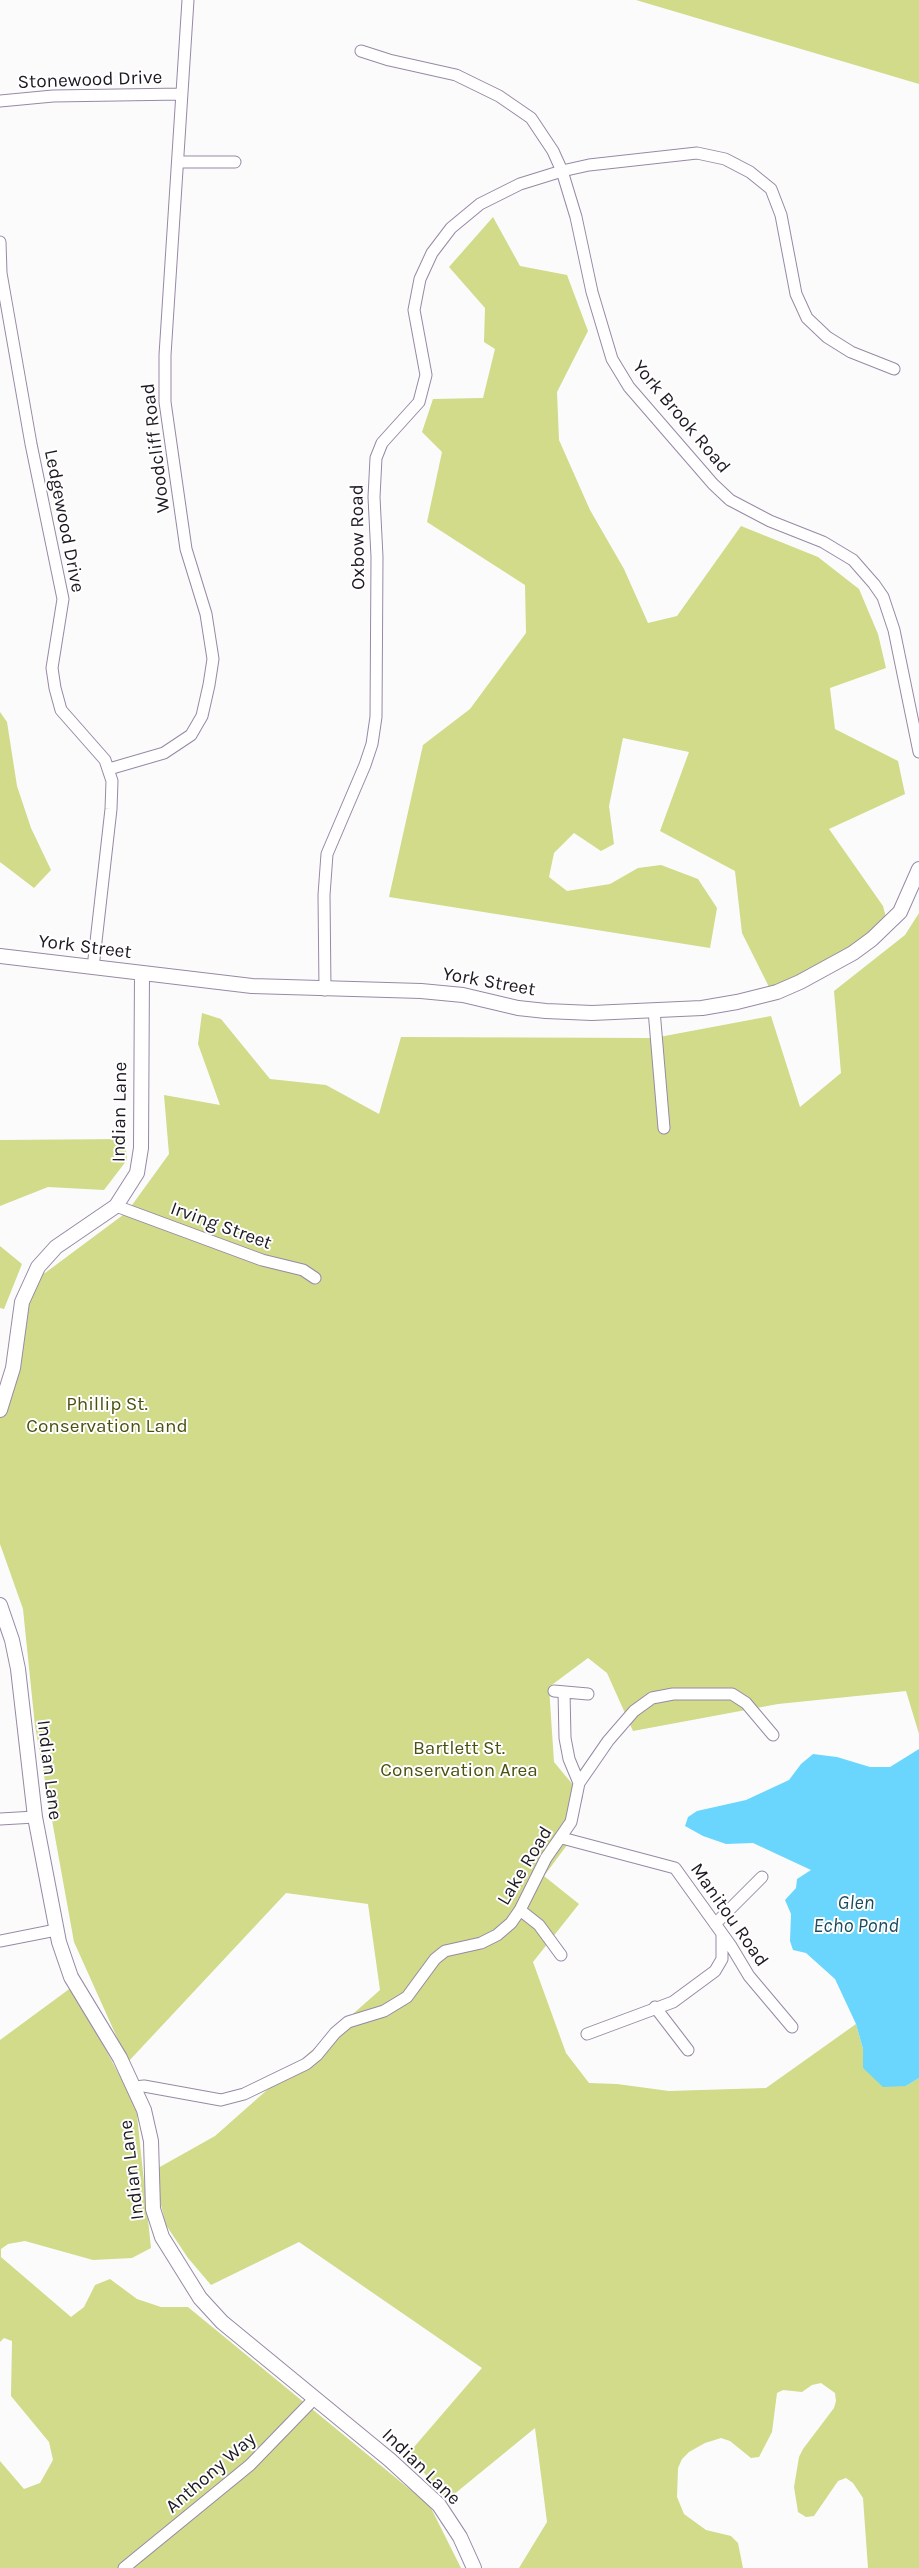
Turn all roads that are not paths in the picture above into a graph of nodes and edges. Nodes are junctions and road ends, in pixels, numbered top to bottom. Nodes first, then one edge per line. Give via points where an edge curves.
1 (188, 0) edge
2 (361, 51) dead end
3 (182, 94) junction
4 (0, 101) edge
5 (178, 162) junction
6 (235, 162) dead end
7 (562, 171) junction
8 (0, 242) edge
9 (2, 292) edge
10 (894, 369) dead end
11 (919, 752) edge
12 (109, 769) junction
13 (919, 869) edge
14 (0, 956) edge
15 (94, 968) junction
16 (142, 973) junction
17 (325, 990) junction
18 (654, 1010) junction
19 (664, 1128) dead end
20 (116, 1206) junction
21 (315, 1278) dead end
22 (0, 1410) edge
23 (0, 1605) edge
24 (588, 1694) dead end
25 (773, 1735) dead end
26 (579, 1783) junction
27 (35, 1817) junction
28 (0, 1819) edge
29 (562, 1838) junction
30 (762, 1877) dead end
31 (520, 1910) junction
32 (715, 1924) junction
33 (56, 1930) junction
34 (722, 1935) junction
35 (0, 1941) edge
36 (561, 1955) dead end
37 (655, 2007) junction
38 (792, 2027) dead end
39 (587, 2034) dead end
40 (688, 2050) dead end
41 (135, 2087) junction
42 (315, 2398) junction
43 (124, 2568) edge
44 (474, 2568) edge

1 - 3 street, Woodcliff Road
2 - 7 street, York Brook Road via 456,75 499,96 530,118 553,151
3 - 4 street, Stonewood Drive via 53,96
3 - 5 street, Woodcliff Road
5 - 6 street
5 - 12 street, Woodcliff Road via 165,355 165,402 186,549 209,629 212,668 202,716 191,735 164,753
7 - 10 street, Oxbow Road via 697,153 725,159 750,172 771,189 781,215 796,294 807,318 827,337 852,352
7 - 11 street, York Brook Road via 612,359 629,387 730,500 770,521 823,542 853,560 874,584 883,597 894,630
7 - 17 street, Oxbow Road via 520,184 480,204 451,228 432,252 420,279 414,310 426,375 419,402 382,443 376,458 376,717 365,765 327,854
8 - 9 street, Ledgewood Drive
9 - 12 street, Ledgewood Drive via 63,599 52,668 55,688 61,710 90,741
12 - 15 street, Ledgewood Drive via 111,809
13 - 18 street, York Street via 894,919 853,953 825,970 777,992 744,1001 702,1008
14 - 15 street, York Street
15 - 16 street, York Street
16 - 17 street, York Street via 252,986
16 - 20 street, Indian Lane via 140,1163 133,1182
17 - 18 street, York Street via 421,991 463,995 546,1011
18 - 19 street
20 - 21 street, Irving Street via 262,1260 303,1270
20 - 22 street, Indian Lane via 56,1247 38,1267 22,1302 13,1368
23 - 27 street, Indian Lane via 18,1670
24 - 26 street via 559,1691 564,1738
25 - 26 street via 746,1703 732,1694 660,1695 634,1711
26 - 29 street, Lake Road via 571,1822
27 - 28 street
27 - 33 street, Indian Lane
29 - 31 street, Lake Road via 546,1858
29 - 32 street, Manitou Road via 675,1868
30 - 32 street
31 - 36 street via 539,1925
31 - 41 street, Lake Road via 497,1935 481,1943 445,1950 407,1997 392,2007 348,2022 306,2064 244,2094 221,2100
32 - 34 street, Manitou Road
33 - 35 street
33 - 41 street, Indian Lane via 71,1977
34 - 37 street via 722,1959 715,1971 673,2002
34 - 38 street, Manitou Road via 749,1976
37 - 39 street
37 - 40 street
41 - 42 street, Indian Lane via 151,2136 153,2209 170,2252 215,2315
42 - 43 street, Anthony Way via 250,2465
42 - 44 street, Indian Lane via 438,2505 460,2537

